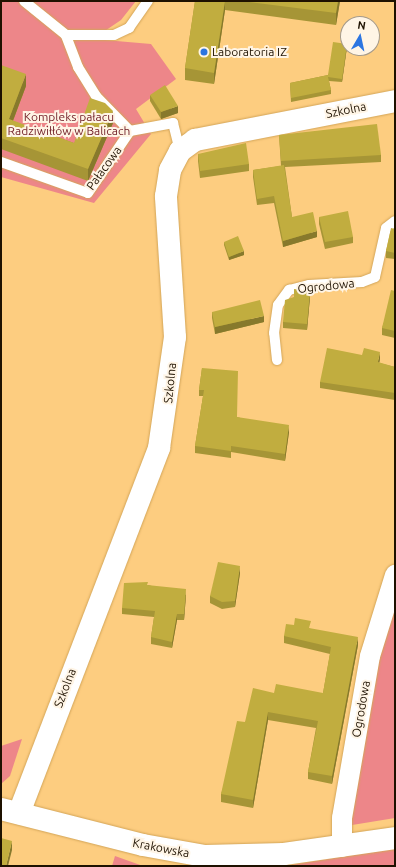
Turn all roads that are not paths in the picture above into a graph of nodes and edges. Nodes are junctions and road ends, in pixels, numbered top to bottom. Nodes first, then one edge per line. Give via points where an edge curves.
1 (24, 1) edge
2 (148, 1) edge
3 (66, 35) junction
4 (395, 101) edge
5 (130, 131) junction
6 (180, 151) junction
7 (1, 162) edge
8 (395, 222) edge
9 (277, 360) dead end
10 (395, 575) edge
11 (10, 811) edge
12 (395, 838) edge
13 (342, 847) junction

1 - 3 lane
2 - 3 lane via 129,28 114,35
3 - 5 lane via 78,67 96,96
4 - 6 street, Szkolna via 195,140
5 - 6 lane via 173,123
5 - 7 lane, Pałacowa via 88,193
6 - 11 street, Szkolna via 170,170 166,196 175,338 160,448
8 - 9 lane, Ogrodowa via 386,228 375,277 362,282 309,285 289,290 278,305 274,333
10 - 13 street, Ogrodowa via 370,656 342,818
11 - 13 street, Krakowska via 143,846 205,856 284,854
12 - 13 street, Krakowska

